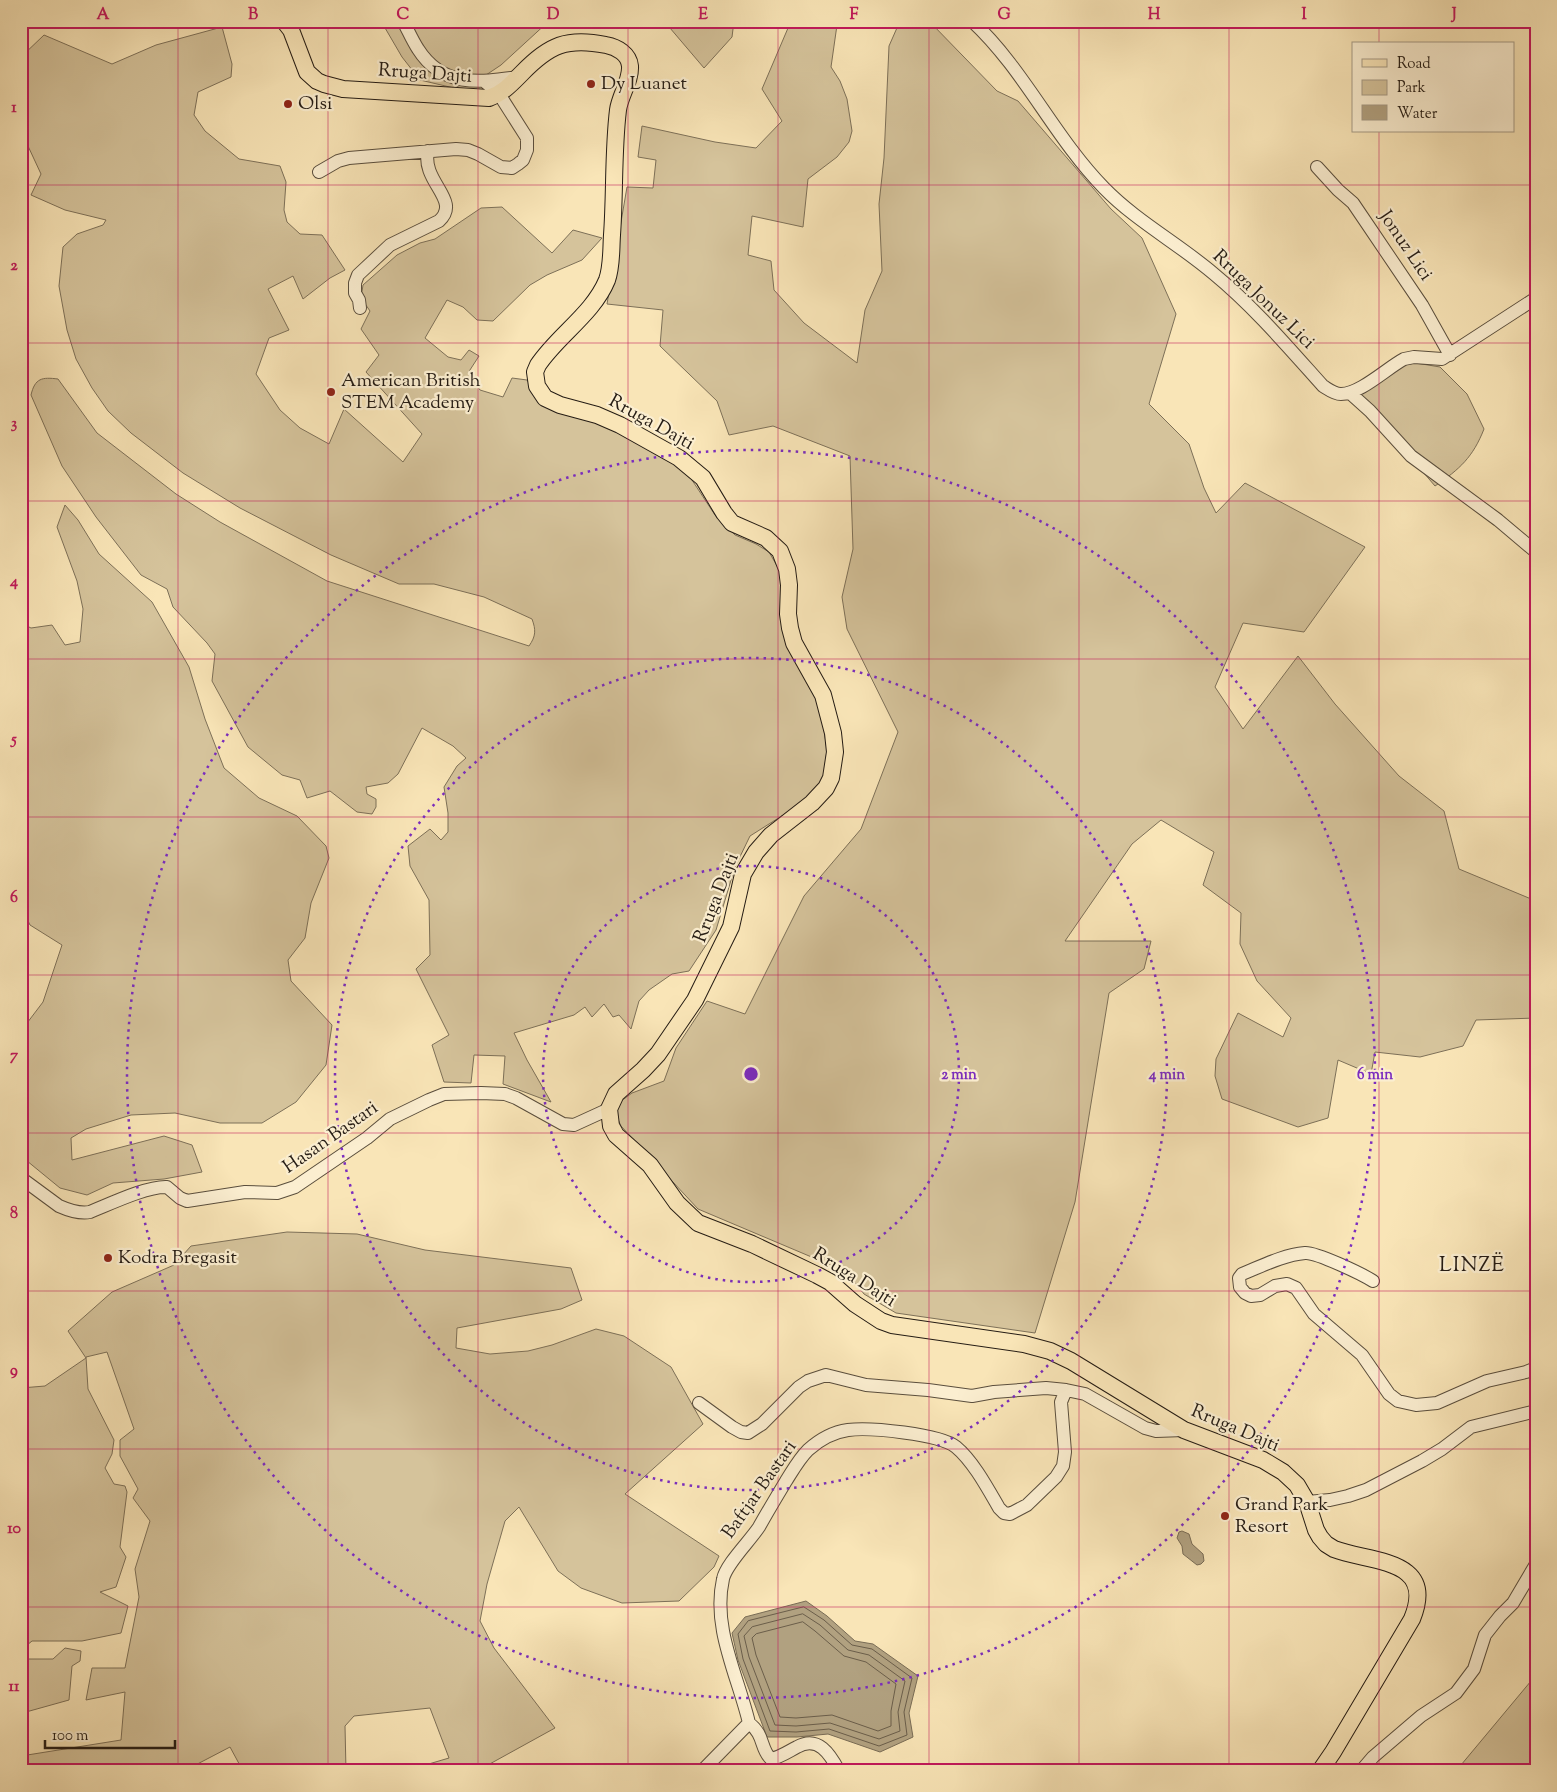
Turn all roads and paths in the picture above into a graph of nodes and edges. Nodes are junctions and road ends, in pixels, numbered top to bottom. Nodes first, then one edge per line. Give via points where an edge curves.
1 (284, 21) edge
2 (403, 21) edge
3 (972, 21) edge
4 (518, 77) junction
5 (485, 82) junction
6 (499, 94) junction
7 (428, 152) junction
8 (1317, 167) dead end
9 (319, 172) dead end
10 (1536, 298) edge
11 (360, 308) dead end
12 (1450, 355) junction
13 (1350, 393) junction
14 (1536, 552) edge
15 (609, 1109) junction
16 (21, 1178) edge
17 (1373, 1281) dead end
18 (1536, 1368) edge
19 (1066, 1390) junction
20 (699, 1403) dead end
21 (1536, 1411) edge
22 (1184, 1430) junction
23 (1307, 1502) junction
24 (1536, 1564) edge
25 (749, 1723) junction
26 (702, 1771) edge
27 (839, 1771) edge
28 (1320, 1771) edge
29 (1361, 1771) edge

1 - 6 main road, Rruga Dajti via 291,30 307,72 324,84 343,89 489,98
2 - 5 street via 418,50 437,70 460,80
3 - 13 street, Rruga Jonuz Lici via 1000,51 1064,141 1105,189 1214,273 1276,333 1323,386 1337,393
4 - 5 street
4 - 6 main road, Rruga Dajti
4 - 15 main road, Rruga Dajti via 542,53 576,42 613,46 624,54 630,65 619,103 616,129 615,194 608,277 597,298 538,365 535,372 539,392 553,402 620,425 679,458 703,478 732,522 766,538 780,551 787,569 788,614 794,643 823,695 835,752 826,788 770,835 743,874 731,927 695,1000 658,1054 616,1094
5 - 6 street
6 - 7 street via 527,138 523,160 512,168 501,167 468,150
7 - 9 street via 349,158
7 - 11 street via 430,174 447,204 445,215 390,245 358,275 355,293
8 - 12 street, Jonuz Lici via 1353,203 1422,305
10 - 12 street
12 - 13 street via 1442,359 1404,359
13 - 14 street via 1370,410 1411,456
15 - 16 street, Hasan Bastari via 574,1125 563,1124 505,1094 444,1094 390,1119 296,1187 277,1193 245,1192 187,1202 168,1187 160,1187 82,1213 59,1206
15 - 22 main road, Rruga Dajti via 616,1135 650,1165 677,1203 698,1223 752,1244 830,1282 881,1321 1050,1351
17 - 18 street via 1307,1252 1288,1256 1239,1278 1240,1287 1251,1296 1260,1295 1275,1286 1287,1284 1296,1288 1314,1314 1362,1355 1398,1401 1416,1405 1437,1403 1487,1381
19 - 20 street, Baftjar Bastari via 1046,1388 972,1396 866,1385 826,1375 799,1387 762,1424 748,1432 732,1427
19 - 22 street, Baftjar Bastari via 1084,1394 1145,1428
19 - 25 street, Baftjar Bastari via 1061,1402 1063,1466 1027,1505 1010,1514 999,1508 965,1456 954,1445 941,1439 848,1430 827,1437 799,1459 756,1532 723,1578 721,1625
21 - 23 street via 1471,1427 1422,1460 1366,1490 1330,1500
22 - 23 main road, Rruga Dajti via 1263,1460 1297,1485
23 - 28 main road, Rruga Dajti via 1316,1530 1326,1544 1342,1552 1402,1568 1412,1578 1418,1593 1412,1619
24 - 29 street via 1514,1603 1485,1635 1474,1669 1456,1692 1421,1716
25 - 26 street
25 - 27 street via 762,1737 766,1755 772,1759 809,1742 824,1748

